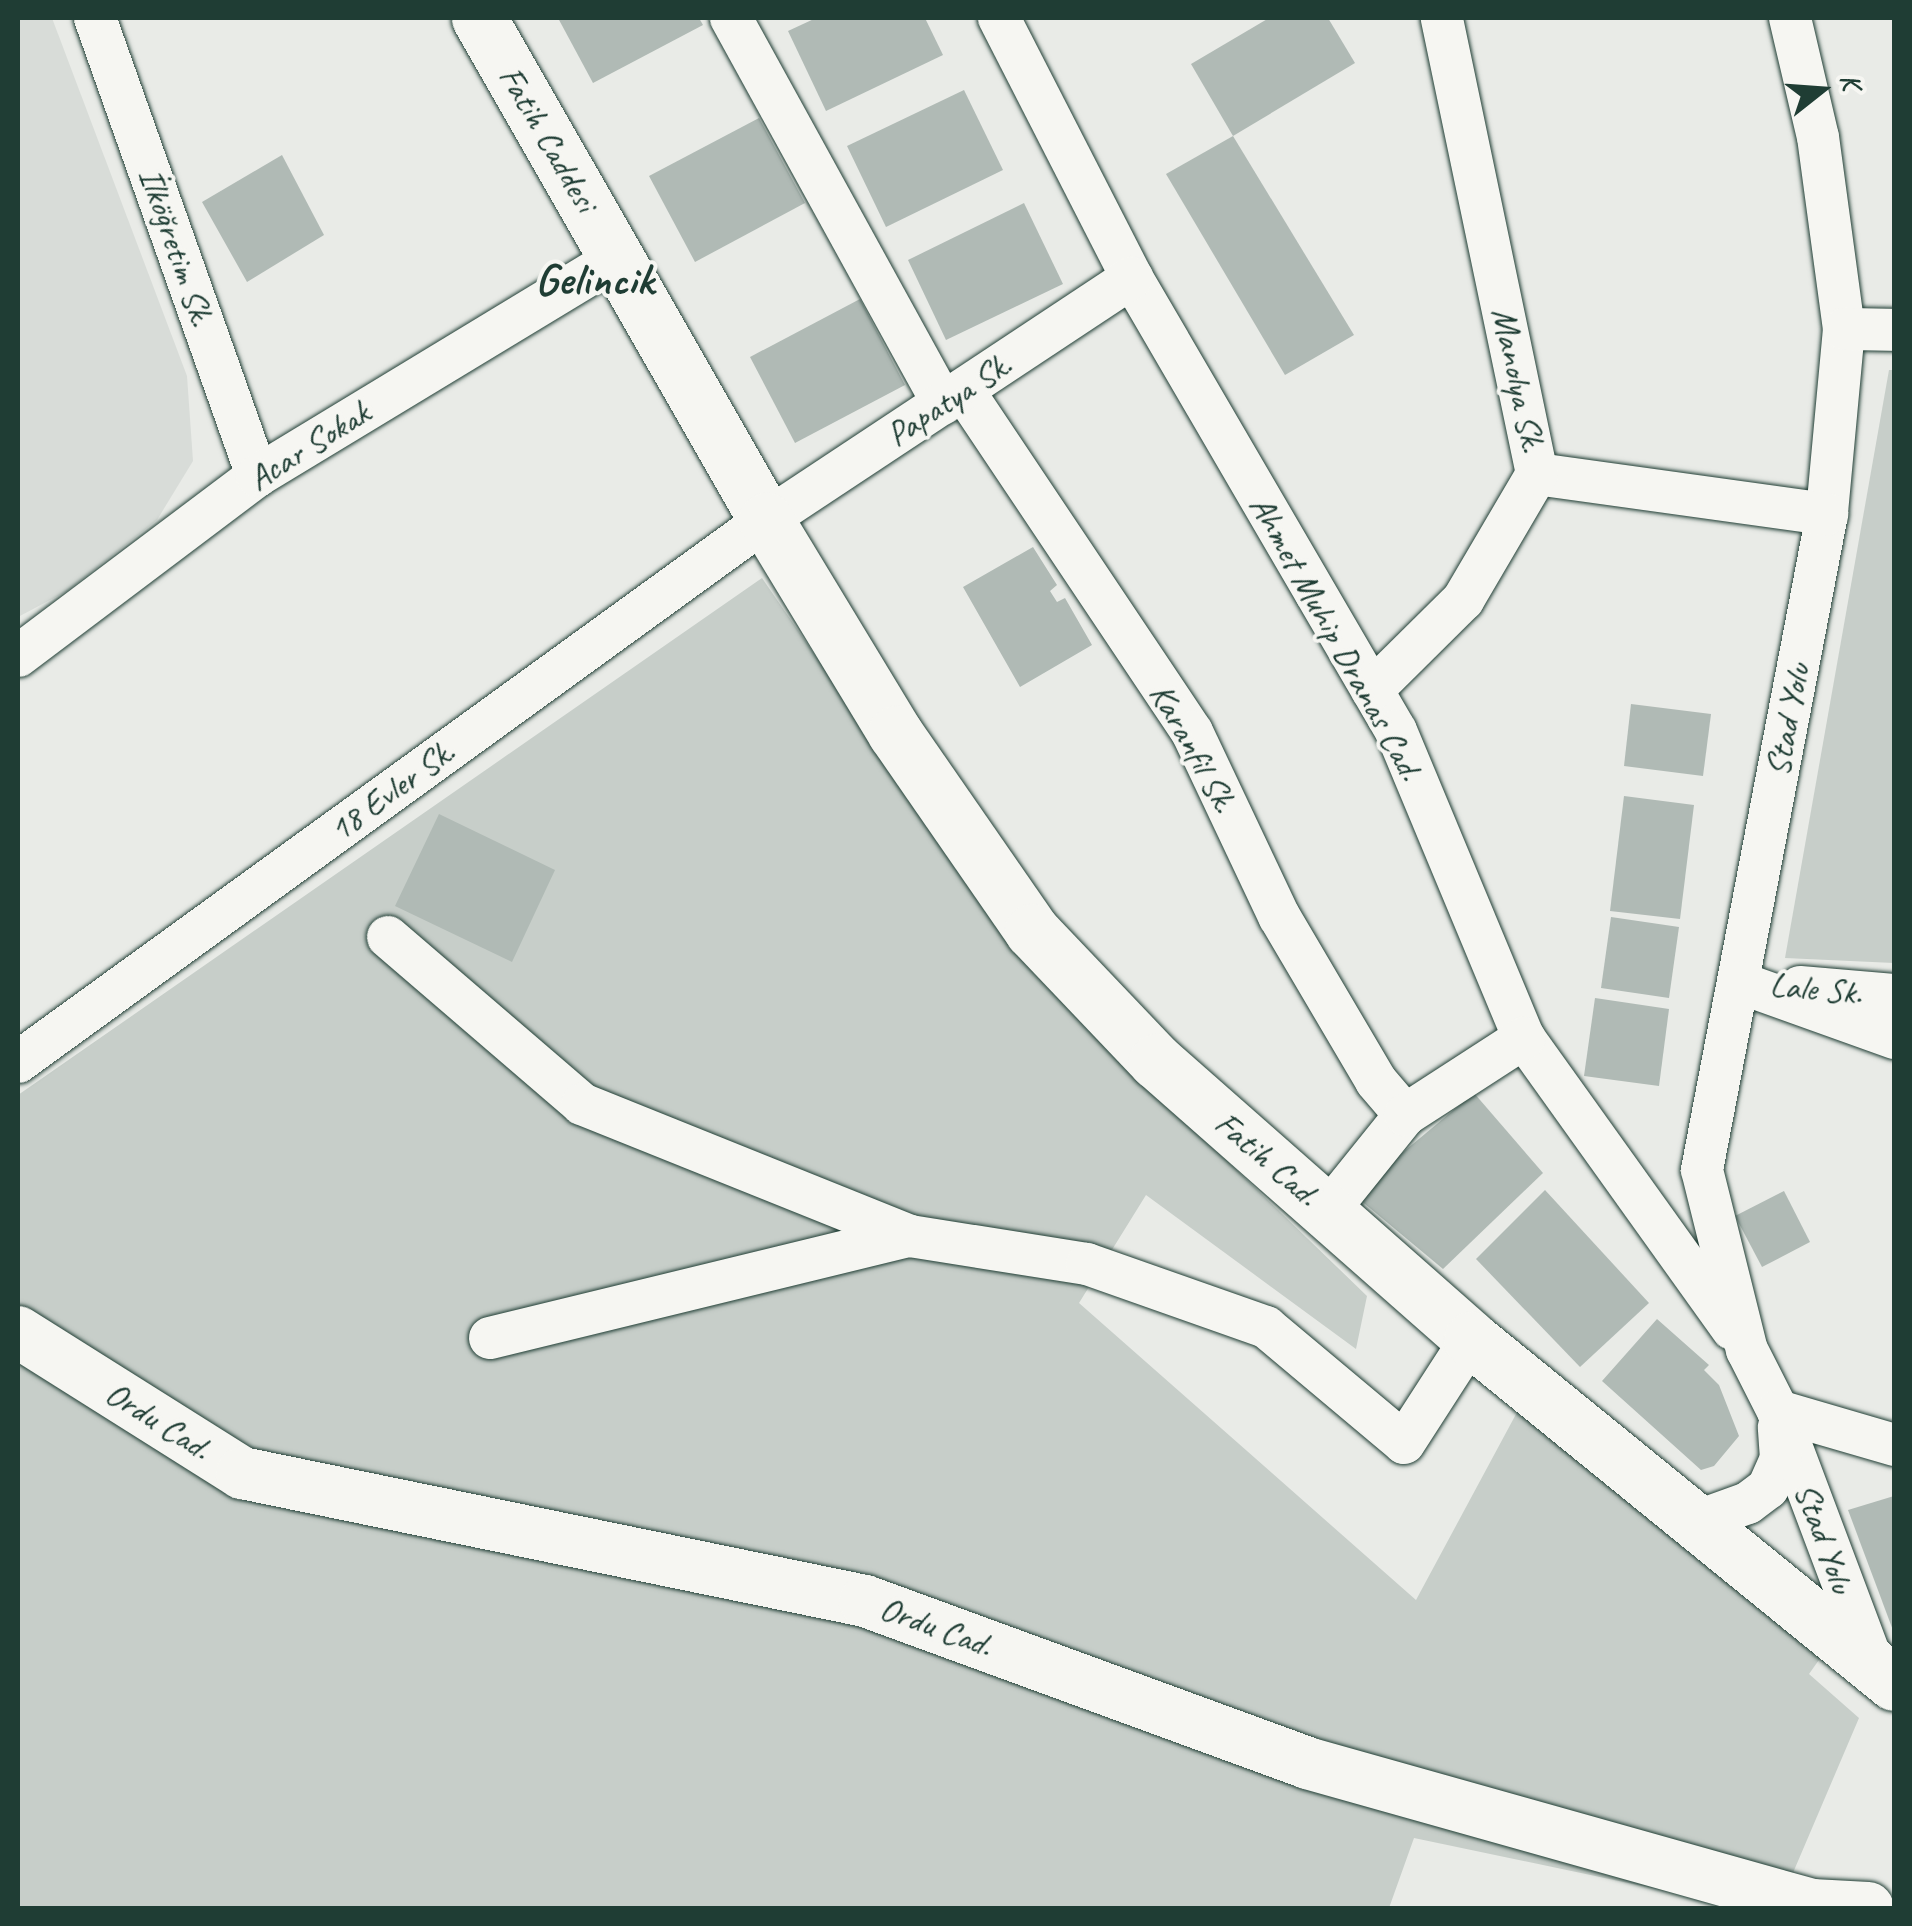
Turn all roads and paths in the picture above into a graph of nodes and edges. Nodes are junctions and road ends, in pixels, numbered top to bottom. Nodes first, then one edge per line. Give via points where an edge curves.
1 (95, 18) edge
2 (731, 18) edge
3 (999, 18) edge
4 (1442, 18) edge
5 (1790, 18) edge
6 (482, 19) edge
7 (616, 259) junction
8 (1132, 278) junction
9 (1844, 330) junction
10 (1894, 330) edge
11 (953, 397) junction
12 (1537, 474) junction
13 (257, 476) junction
14 (1827, 514) junction
15 (766, 520) junction
16 (18, 656) edge
17 (1372, 690) junction
18 (388, 937) dead end
19 (1738, 982) junction
20 (1894, 996) edge
21 (1524, 1038) junction
22 (1894, 1038) edge
23 (18, 1062) edge
24 (1404, 1115) junction
25 (1327, 1212) junction
26 (910, 1236) junction
27 (18, 1332) edge
28 (490, 1338) dead end
29 (1471, 1339) junction
30 (1747, 1350) junction
31 (1778, 1412) junction
32 (1894, 1445) edge
33 (1698, 1521) junction
34 (1884, 1673) edge
35 (1868, 1908) edge

1 - 13 street, İlköğretim Sk.
2 - 11 street, Karanfil Sk.
3 - 8 street, Ahmet Muhip Dranas Cad.
4 - 12 street, Manolya Sk.
5 - 9 street, Stad Yolu via 1818,137
6 - 7 highway, Fatih Caddesi
7 - 13 street, Acar Sokak
7 - 15 highway, Fatih Caddesi
8 - 11 street, Papatya Sk.
8 - 17 street, Ahmet Muhip Dranas Cad.
9 - 10 street
9 - 14 street, Stad Yolu
11 - 15 street, Papatya Sk.
11 - 24 street, Karanfil Sk. via 1192,732 1279,916 1376,1081
12 - 14 street
12 - 17 street, Manolya Sk. via 1463,600
13 - 16 street, Acar Sokak
14 - 19 street, Stad Yolu
15 - 23 street, 18 Evler Sk.
15 - 25 highway, Fatih Cad. via 895,733 1032,931 1156,1061
17 - 21 street, Ahmet Muhip Dranas Cad. via 1396,731
18 - 26 street via 582,1104
19 - 20 street, Lale Sk.
19 - 22 street
19 - 30 street, Stad Yolu via 1702,1170
21 - 24 street
21 - 30 street, Ahmet Muhip Dranas Cad.
24 - 25 street
25 - 29 highway, Fatih Cad.
26 - 28 street
26 - 29 street via 1087,1264 1266,1327 1404,1442
27 - 35 main road, Ordu Cad. via 242,1473 865,1601 1307,1763 1812,1906
29 - 33 highway, Fatih Cad.
30 - 31 street, Stad Yolu
31 - 32 street
31 - 33 street, Stad Yolu via 1781,1459 1768,1488 1748,1503
31 - 34 street, Stad Yolu
33 - 34 highway, Fatih Cad.

